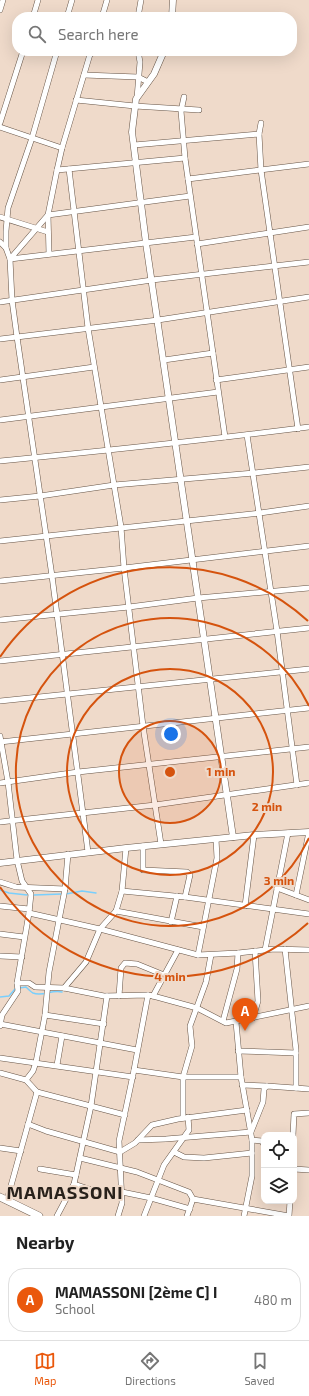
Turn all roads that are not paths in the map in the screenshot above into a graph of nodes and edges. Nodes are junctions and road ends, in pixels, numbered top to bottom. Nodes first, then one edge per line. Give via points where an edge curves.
1 (3, 0) edge
2 (38, 0) edge
3 (72, 0) edge
4 (107, 0) edge
5 (141, 0) edge
6 (173, 0) edge
7 (0, 10) edge
8 (34, 12) edge
9 (68, 12) edge
10 (103, 12) edge
11 (139, 12) edge
12 (172, 12) edge
13 (20, 56) edge
14 (56, 56) edge
15 (90, 56) edge
16 (139, 56) edge
17 (162, 56) edge
18 (84, 75) junction
19 (138, 77) junction
20 (148, 82) junction
21 (184, 97) dead end
22 (136, 99) junction
23 (76, 100) junction
24 (135, 106) junction
25 (181, 108) junction
26 (199, 110) dead end
27 (0, 123) edge
28 (261, 123) dead end
29 (0, 128) edge
30 (259, 134) junction
31 (32, 138) junction
32 (184, 141) junction
33 (134, 145) junction
34 (62, 148) junction
35 (185, 158) junction
36 (136, 163) junction
37 (309, 164) edge
38 (69, 169) junction
39 (57, 170) junction
40 (261, 170) junction
41 (188, 179) junction
42 (190, 196) junction
43 (141, 203) junction
44 (73, 212) junction
45 (48, 215) junction
46 (0, 216) edge
47 (6, 218) junction
48 (309, 227) edge
49 (37, 228) junction
50 (48, 232) junction
51 (270, 233) junction
52 (196, 237) junction
53 (0, 242) edge
54 (146, 243) junction
55 (197, 244) junction
56 (6, 248) junction
57 (78, 251) junction
58 (49, 254) junction
59 (10, 259) junction
60 (309, 262) edge
61 (274, 267) junction
62 (202, 275) junction
63 (152, 280) junction
64 (83, 290) junction
65 (309, 297) edge
66 (12, 300) junction
67 (279, 301) junction
68 (0, 302) edge
69 (207, 313) junction
70 (158, 320) junction
71 (88, 328) junction
72 (17, 337) junction
73 (0, 339) edge
74 (213, 353) junction
75 (164, 360) junction
76 (94, 367) junction
77 (309, 367) edge
78 (289, 370) junction
79 (24, 376) junction
80 (0, 380) edge
81 (216, 380) junction
82 (218, 392) junction
83 (169, 398) junction
84 (101, 407) junction
85 (28, 416) junction
86 (0, 420) edge
87 (309, 427) edge
88 (298, 429) junction
89 (247, 435) junction
90 (224, 437) junction
91 (176, 443) junction
92 (108, 449) junction
93 (35, 457) junction
94 (0, 461) edge
95 (309, 467) edge
96 (254, 473) junction
97 (181, 480) junction
98 (114, 485) junction
99 (40, 496) junction
100 (0, 500) edge
101 (309, 506) edge
102 (260, 513) junction
103 (187, 521) junction
104 (121, 527) junction
105 (45, 536) junction
106 (0, 541) edge
107 (309, 546) edge
108 (266, 552) junction
109 (193, 560) junction
110 (124, 568) junction
111 (52, 576) junction
112 (0, 580) edge
113 (309, 588) edge
114 (271, 592) junction
115 (198, 598) junction
116 (129, 607) junction
117 (57, 615) junction
118 (0, 620) edge
119 (309, 628) edge
120 (277, 631) junction
121 (204, 638) junction
122 (134, 647) junction
123 (62, 654) junction
124 (0, 661) edge
125 (309, 669) edge
126 (282, 672) junction
127 (210, 679) junction
128 (138, 686) junction
129 (68, 694) junction
130 (0, 701) edge
131 (309, 708) edge
132 (287, 710) junction
133 (216, 718) junction
134 (143, 726) junction
135 (73, 733) junction
136 (0, 736) edge
137 (0, 742) edge
138 (309, 748) edge
139 (292, 750) junction
140 (222, 756) junction
141 (149, 764) junction
142 (78, 772) junction
143 (8, 782) junction
144 (0, 783) edge
145 (309, 783) edge
146 (296, 785) junction
147 (227, 794) junction
148 (155, 805) junction
149 (84, 812) junction
150 (12, 820) junction
151 (0, 822) edge
152 (309, 832) edge
153 (288, 833) junction
154 (254, 835) junction
155 (233, 837) junction
156 (216, 839) junction
157 (161, 844) junction
158 (143, 846) junction
159 (126, 848) junction
160 (88, 852) junction
161 (68, 854) junction
162 (17, 860) junction
163 (0, 863) edge
164 (0, 882) edge
165 (27, 887) junction
166 (277, 888) junction
167 (122, 891) junction
168 (65, 892) junction
169 (296, 895) junction
170 (177, 896) junction
171 (185, 897) junction
172 (208, 900) junction
173 (309, 900) edge
174 (0, 906) edge
175 (245, 906) junction
176 (273, 909) junction
177 (29, 911) junction
178 (116, 911) junction
179 (309, 914) edge
180 (60, 920) junction
181 (171, 922) junction
182 (203, 928) junction
183 (100, 929) junction
184 (0, 934) edge
185 (24, 937) junction
186 (285, 949) junction
187 (178, 950) junction
188 (265, 950) junction
189 (309, 950) edge
190 (255, 951) junction
191 (238, 954) junction
192 (198, 955) junction
193 (211, 955) junction
194 (0, 956) edge
195 (22, 957) junction
196 (164, 975) junction
197 (17, 986) junction
198 (64, 988) junction
199 (47, 991) junction
200 (107, 996) junction
201 (119, 996) junction
202 (151, 996) junction
203 (309, 1006) edge
204 (197, 1008) junction
205 (291, 1010) junction
206 (45, 1015) junction
207 (253, 1018) junction
208 (223, 1022) junction
209 (236, 1022) junction
210 (104, 1024) junction
211 (0, 1025) edge
212 (41, 1031) junction
213 (62, 1036) junction
214 (101, 1044) junction
215 (137, 1050) junction
216 (238, 1051) junction
217 (296, 1053) junction
218 (0, 1058) edge
219 (36, 1062) junction
220 (57, 1065) junction
221 (134, 1070) junction
222 (96, 1071) junction
223 (0, 1072) edge
224 (133, 1077) junction
225 (183, 1077) junction
226 (241, 1078) junction
227 (26, 1080) junction
228 (242, 1085) junction
229 (267, 1086) junction
230 (296, 1088) junction
231 (309, 1089) edge
232 (37, 1092) junction
233 (91, 1106) junction
234 (247, 1110) junction
235 (309, 1113) edge
236 (125, 1115) junction
237 (186, 1118) junction
238 (28, 1124) junction
239 (251, 1132) junction
240 (293, 1132) edge
241 (184, 1138) junction
242 (138, 1140) junction
243 (252, 1140) junction
244 (261, 1141) edge
245 (83, 1142) junction
246 (0, 1148) edge
247 (21, 1151) junction
248 (120, 1152) junction
249 (174, 1152) junction
250 (252, 1153) junction
251 (80, 1158) junction
252 (120, 1167) junction
253 (40, 1169) dead end
254 (297, 1169) edge
255 (309, 1170) edge
256 (76, 1175) junction
257 (157, 1180) junction
258 (74, 1184) junction
259 (122, 1192) junction
260 (107, 1195) dead end
261 (3, 1198) edge
262 (151, 1198) junction
263 (193, 1199) junction
264 (290, 1204) edge
265 (190, 1209) junction
266 (246, 1209) junction
267 (39, 1216) edge
268 (57, 1216) edge
269 (118, 1216) edge
270 (144, 1216) edge
271 (187, 1216) edge
272 (244, 1216) edge

1 - 7 street
2 - 8 street
3 - 9 street
4 - 10 street
5 - 11 street
6 - 12 street
13 - 27 street
14 - 31 street
15 - 18 street
16 - 19 street
17 - 20 street
18 - 19 street
18 - 23 street
19 - 20 street
19 - 22 street
20 - 22 street
21 - 25 street
22 - 24 street
23 - 24 street
23 - 34 street
24 - 25 street
24 - 33 street via 132,125
25 - 26 street
25 - 32 street
28 - 30 street
29 - 31 street
30 - 32 street
30 - 40 street
31 - 34 street
31 - 47 street
32 - 33 street
32 - 35 street
33 - 36 street
34 - 39 street
35 - 36 street
35 - 41 street
36 - 38 street
36 - 43 street
37 - 40 street
38 - 39 street
38 - 44 street
39 - 45 street
40 - 41 street
40 - 51 street
41 - 42 street
42 - 43 street
42 - 52 street
43 - 44 street
43 - 54 street
44 - 45 street
44 - 57 street
45 - 49 street
45 - 50 street
46 - 47 street
47 - 49 street
47 - 56 street
48 - 51 street
49 - 50 street
49 - 59 street
50 - 58 street
51 - 55 street
51 - 61 street
52 - 54 street
52 - 55 street
53 - 56 street
54 - 57 street
54 - 63 street
55 - 62 street
56 - 59 street
57 - 58 street
57 - 64 street
58 - 59 street
59 - 66 street
60 - 61 street
61 - 62 street
61 - 67 street
62 - 63 street
62 - 69 street
63 - 64 street
63 - 70 street
64 - 66 street
64 - 71 street
65 - 67 street
66 - 68 street
66 - 72 street
67 - 69 street
67 - 78 street
69 - 70 street
69 - 74 street
70 - 71 street
70 - 75 street
71 - 72 street
71 - 76 street
72 - 73 street
72 - 79 street
74 - 75 street
74 - 81 street
75 - 83 street
76 - 79 street
76 - 84 street
77 - 78 street
78 - 81 street
78 - 88 street
79 - 80 street
79 - 85 street
81 - 82 street
82 - 83 street
82 - 90 street
83 - 84 street
83 - 91 street
84 - 85 street
84 - 92 street
85 - 86 street
85 - 93 street
87 - 88 street
88 - 89 street
89 - 90 street
89 - 96 street
90 - 91 street
91 - 92 street
91 - 97 street
92 - 93 street
92 - 98 street
93 - 94 street
93 - 99 street
95 - 96 street
96 - 97 street
96 - 102 street
97 - 98 street
97 - 103 street
98 - 99 street
98 - 104 street
99 - 100 street
99 - 105 street
101 - 102 street
102 - 103 street
102 - 108 street
103 - 104 street
103 - 109 street
104 - 105 street
104 - 110 street
105 - 106 street
105 - 111 street
107 - 108 street
108 - 109 street
108 - 114 street
109 - 110 street
109 - 115 street
110 - 111 street
110 - 116 street
111 - 112 street
111 - 117 street
113 - 114 street
114 - 115 street
114 - 120 street
115 - 116 street
115 - 121 street
116 - 117 street
116 - 122 street
117 - 118 street
117 - 123 street
119 - 120 street
120 - 121 street
120 - 126 street
121 - 122 street
121 - 127 street
122 - 123 street
122 - 128 street
123 - 124 street
123 - 129 street
125 - 126 street
126 - 127 street
126 - 132 street
127 - 128 street
127 - 133 street
128 - 129 street
128 - 134 street
129 - 130 street
129 - 135 street
131 - 132 street
132 - 133 street
132 - 139 street
133 - 134 street
133 - 140 street
134 - 135 street
134 - 141 street
135 - 137 street
135 - 142 street
136 - 137 street
137 - 143 street
138 - 139 street
139 - 140 street
139 - 146 street
140 - 141 street
140 - 147 street
141 - 142 street
141 - 148 street
142 - 143 street
142 - 149 street
143 - 144 street
143 - 150 street
145 - 146 street
146 - 147 street
147 - 148 street
147 - 155 street
148 - 149 street
148 - 157 street
149 - 150 street
149 - 160 street
150 - 151 street
150 - 162 street
152 - 153 street
152 - 169 street
153 - 154 street
153 - 166 street
154 - 155 street
154 - 175 street
155 - 156 street
156 - 157 street
156 - 172 street via 217,858
157 - 158 street
158 - 159 street
158 - 171 street via 143,870 189,873
159 - 160 street
159 - 167 street
160 - 161 street
161 - 162 street
161 - 168 street
162 - 163 street
162 - 165 street via 22,881
164 - 165 street via 16,887
165 - 168 street
165 - 177 street via 31,894
166 - 169 street
166 - 176 street
167 - 170 street
167 - 178 street
168 - 180 street
169 - 173 street
170 - 171 street
170 - 181 street
171 - 172 street
172 - 175 street
172 - 182 street
174 - 177 street
175 - 176 street
176 - 179 street
176 - 188 street
177 - 180 street
177 - 185 street
178 - 181 street
178 - 183 street
180 - 183 street
180 - 199 street
181 - 182 street
182 - 192 street
183 - 187 street
183 - 198 street via 86,962
184 - 185 street
185 - 195 street
186 - 188 street
186 - 189 street
186 - 205 street
187 - 192 street
187 - 196 street
188 - 190 street
190 - 191 street
190 - 207 street via 258,1001
191 - 193 street
191 - 208 street via 237,970
192 - 193 street
193 - 204 street via 206,982
194 - 195 street
195 - 197 street
196 - 201 street via 137,964 125,963 121,968
196 - 202 street
197 - 199 street via 29,983 35,988
197 - 211 street via 18,991 2,1014
198 - 199 street
198 - 200 street
199 - 206 street
200 - 201 street
200 - 210 street
201 - 202 street
202 - 204 street
202 - 215 street
203 - 205 street
204 - 208 street
204 - 225 street via 190,1026 192,1046
205 - 207 street
205 - 217 street
206 - 210 street
206 - 212 street
207 - 209 street
208 - 209 street
209 - 216 street
210 - 214 street
211 - 212 street
212 - 213 street
212 - 219 street
213 - 214 street
213 - 220 street
214 - 215 street
214 - 222 street
215 - 221 street
216 - 217 street
216 - 226 street
217 - 230 street
218 - 219 street
219 - 220 street
219 - 227 street
220 - 222 street
221 - 224 street
221 - 225 street
222 - 224 street
222 - 233 street
223 - 227 street
224 - 236 street
225 - 226 street
225 - 237 street
226 - 228 street
227 - 232 street
228 - 229 street
228 - 234 street
229 - 230 street
229 - 239 street
230 - 231 street
232 - 233 street
232 - 238 street
233 - 236 street
233 - 245 street
234 - 237 street
234 - 239 street
235 - 240 street via 294,1114
236 - 248 street via 119,1141
237 - 241 street via 189,1130
237 - 242 street via 152,1125
238 - 245 street
238 - 247 street
239 - 241 street
239 - 243 street
241 - 242 street
241 - 249 street
242 - 248 street
243 - 244 street
243 - 250 street
245 - 248 street
245 - 251 street
246 - 247 street
247 - 261 street
248 - 252 street
249 - 250 street via 184,1157 204,1158
249 - 257 street
250 - 266 street via 252,1176
251 - 252 street
251 - 256 street
252 - 257 street
252 - 259 street
253 - 256 street
254 - 255 street
256 - 258 street
257 - 262 street
257 - 263 street via 189,1192
258 - 260 street
258 - 268 street
259 - 262 street
259 - 269 street
261 - 267 main road
262 - 265 street
262 - 270 street
263 - 265 street
263 - 266 street
264 - 266 street via 289,1216
265 - 271 street
266 - 272 street

